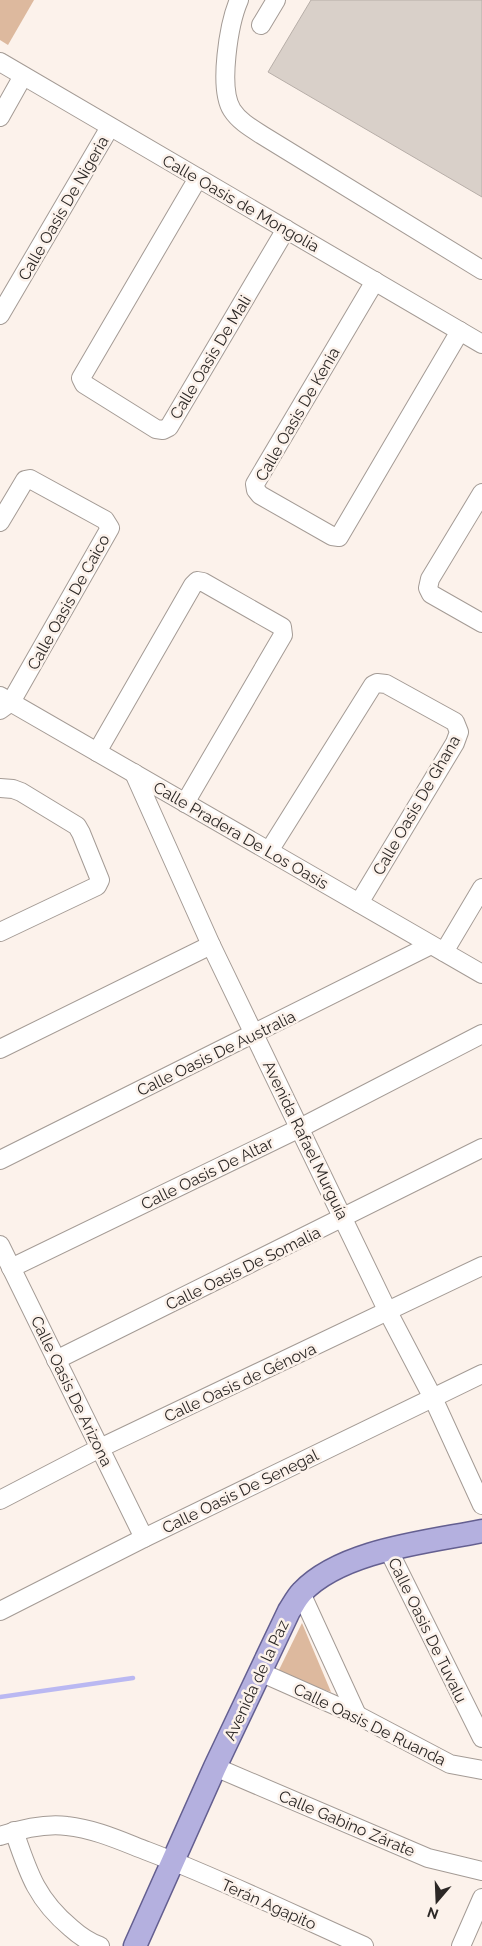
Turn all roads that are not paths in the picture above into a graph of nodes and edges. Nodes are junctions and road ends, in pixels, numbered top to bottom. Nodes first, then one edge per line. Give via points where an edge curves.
1 (238, 0) edge
2 (276, 0) edge
3 (261, 25) dead end
4 (0, 62) edge
5 (23, 76) junction
6 (0, 117) edge
7 (110, 127) junction
8 (198, 178) junction
9 (286, 229) junction
10 (482, 270) edge
11 (375, 281) junction
12 (0, 315) edge
13 (460, 331) junction
14 (482, 344) edge
15 (482, 493) edge
16 (0, 522) edge
17 (482, 623) edge
18 (4, 703) edge
19 (97, 752) junction
20 (134, 773) junction
21 (0, 788) edge
22 (185, 803) junction
23 (269, 851) junction
24 (482, 888) edge
25 (359, 903) junction
26 (0, 932) edge
27 (212, 945) junction
28 (438, 949) junction
29 (482, 974) edge
30 (254, 1034) junction
31 (482, 1034) edge
32 (0, 1049) edge
33 (300, 1128) junction
34 (482, 1148) edge
35 (0, 1160) edge
36 (343, 1218) junction
37 (0, 1245) edge
38 (482, 1266) edge
39 (11, 1268) junction
40 (388, 1312) junction
41 (56, 1360) junction
42 (482, 1374) edge
43 (433, 1398) junction
44 (100, 1448) junction
45 (0, 1500) edge
46 (482, 1504) edge
47 (482, 1531) edge
48 (144, 1538) junction
49 (388, 1549) junction
50 (301, 1593) junction
51 (0, 1611) edge
52 (260, 1672) junction
53 (357, 1714) junction
54 (482, 1738) edge
55 (215, 1767) junction
56 (482, 1770) edge
57 (7, 1833) edge
58 (174, 1861) junction
59 (482, 1871) edge
60 (482, 1898) edge
61 (100, 1946) edge
62 (135, 1946) edge
63 (364, 1946) edge
64 (461, 1946) edge

1 - 10 street via 230,26 225,78 228,103 233,112 262,135
2 - 3 street
4 - 5 street, Calle Oasis de Mongolia
5 - 6 street
5 - 7 street, Calle Oasis de Mongolia
7 - 8 street, Calle Oasis de Mongolia
7 - 12 street, Calle Oasis De Nigeria
8 - 9 street, Calle Oasis de Mongolia
8 - 9 street, Calle Oasis De Mali via 81,378 84,384 156,429 163,430 169,426
9 - 11 street, Calle Oasis de Mongolia
11 - 13 street, Calle Oasis de Mongolia
11 - 13 street, Calle Oasis De Kenia via 256,484 260,495 339,537
13 - 14 street, Calle Oasis de Mongolia
15 - 17 street via 430,579 428,588 431,594
16 - 18 street, Calle Oasis De Caico via 25,480 30,479 110,525 84,575
18 - 19 street, Calle Pradera De Los Oasis
19 - 20 street, Calle Pradera De Los Oasis
19 - 22 street via 197,581 282,627 283,635
20 - 22 street, Calle Pradera De Los Oasis
20 - 27 street, Avenida Rafael Murguía
21 - 26 street via 21,792 76,826 82,833 100,880 97,886
22 - 23 street, Calle Pradera De Los Oasis
23 - 25 street, Calle Pradera De Los Oasis
23 - 25 street, Calle Oasis De Ghana via 373,685 386,684 455,722 459,732 455,742
24 - 28 street
25 - 28 street, Calle Pradera De Los Oasis
27 - 30 street, Avenida Rafael Murguía
27 - 32 street
28 - 29 street, Calle Pradera De Los Oasis
28 - 30 street, Calle Oasis De Australia
30 - 33 street, Avenida Rafael Murguía
30 - 35 street, Calle Oasis De Australia
31 - 33 street, Calle Oasis De Altar
33 - 36 street, Avenida Rafael Murguía
33 - 39 street, Calle Oasis De Altar
34 - 36 street, Calle Oasis De Somalia
36 - 40 street, Avenida Rafael Murguía
36 - 41 street, Calle Oasis De Somalia
37 - 39 street, Calle Oasis De Arizona
38 - 40 street, Calle Oasis de Génova
39 - 41 street, Calle Oasis De Arizona
40 - 43 street, Avenida Rafael Murguía
40 - 44 street, Calle Oasis de Génova
41 - 44 street, Calle Oasis De Arizona
42 - 43 street, Calle Oasis De Senegal
43 - 46 street, Avenida Rafael Murguía
43 - 48 street, Calle Oasis De Senegal
44 - 45 street, Calle Oasis de Génova
44 - 48 street, Calle Oasis De Arizona
47 - 49 main road, Avenida de la Paz
48 - 51 street, Calle Oasis De Senegal
49 - 50 main road, Avenida de la Paz via 347,1563 310,1584
49 - 54 street, Calle Oasis De Tuvalu
50 - 52 main road, Avenida de la Paz
50 - 53 street
52 - 53 street, Calle Oasis De Ruanda
52 - 55 main road, Avenida de la Paz
53 - 56 street, Calle Oasis De Ruanda via 450,1764
55 - 58 main road, Avenida de la Paz
55 - 59 street, Calle Gabino Zárate via 428,1858
57 - 58 street, Terán Agapito via 45,1826 67,1826 93,1831
57 - 61 street via 44,1901 87,1941
58 - 62 main road, Avenida de la Paz
58 - 63 street, Terán Agapito
60 - 64 street

